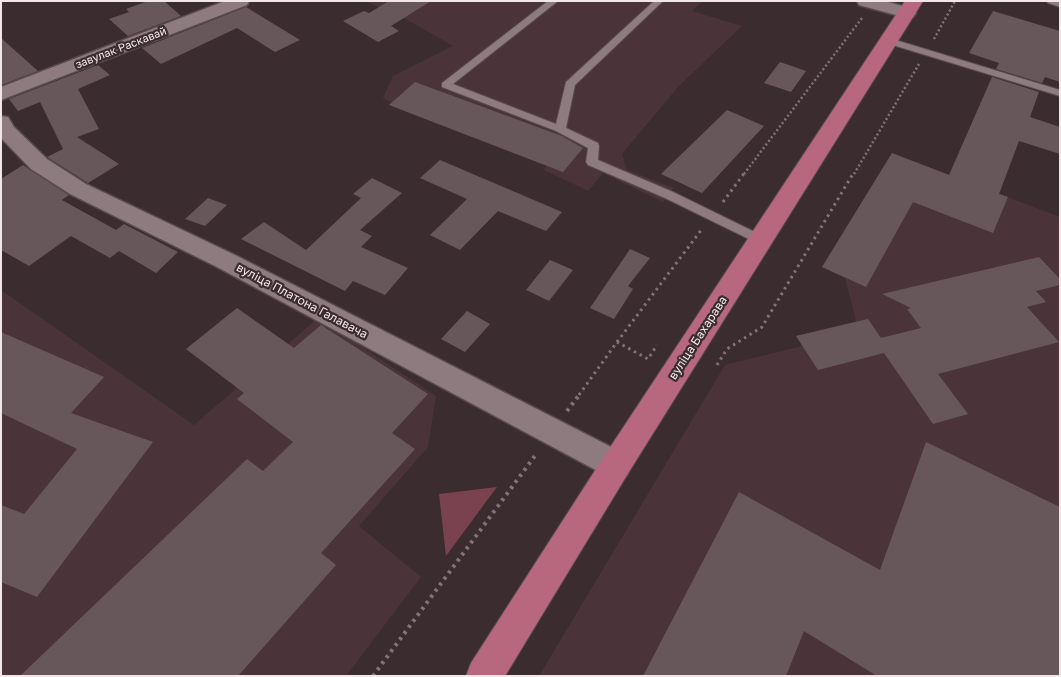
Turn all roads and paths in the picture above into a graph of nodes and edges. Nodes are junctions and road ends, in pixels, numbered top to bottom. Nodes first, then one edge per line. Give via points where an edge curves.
1 (242, 1) edge
2 (554, 1) edge
3 (659, 1) edge
4 (955, 1) edge
5 (1051, 1) edge
6 (869, 2) edge
7 (1060, 4) edge
8 (911, 7) edge
9 (889, 41) junction
10 (926, 52) junction
11 (1060, 93) edge
12 (1, 94) edge
13 (1, 122) edge
14 (560, 129) junction
15 (711, 218) junction
16 (761, 240) junction
17 (617, 342) junction
18 (657, 345) dead end
19 (717, 366) dead end
20 (552, 432) junction
21 (616, 465) junction
22 (373, 676) edge
23 (484, 676) edge

1 - 12 street, завулак Раскавай
2 - 14 lane via 446,85
3 - 14 lane via 570,84
4 - 10 path
5 - 7 lane
6 - 8 street
6 - 15 path
8 - 9 main road, вуліца Бахарава
9 - 10 lane
9 - 16 main road, вуліца Бахарава
10 - 11 lane
10 - 19 path via 762,327 727,348
13 - 20 street, вуліца Платона Галавача via 39,164 78,189 226,261
14 - 15 lane via 594,146 592,162 668,195
15 - 16 lane
15 - 17 path
16 - 21 main road, вуліца Бахарава
17 - 18 path via 648,359
17 - 20 path
20 - 21 street, вуліца Платона Галавача
20 - 22 path
21 - 23 main road, вуліца Бахарава

